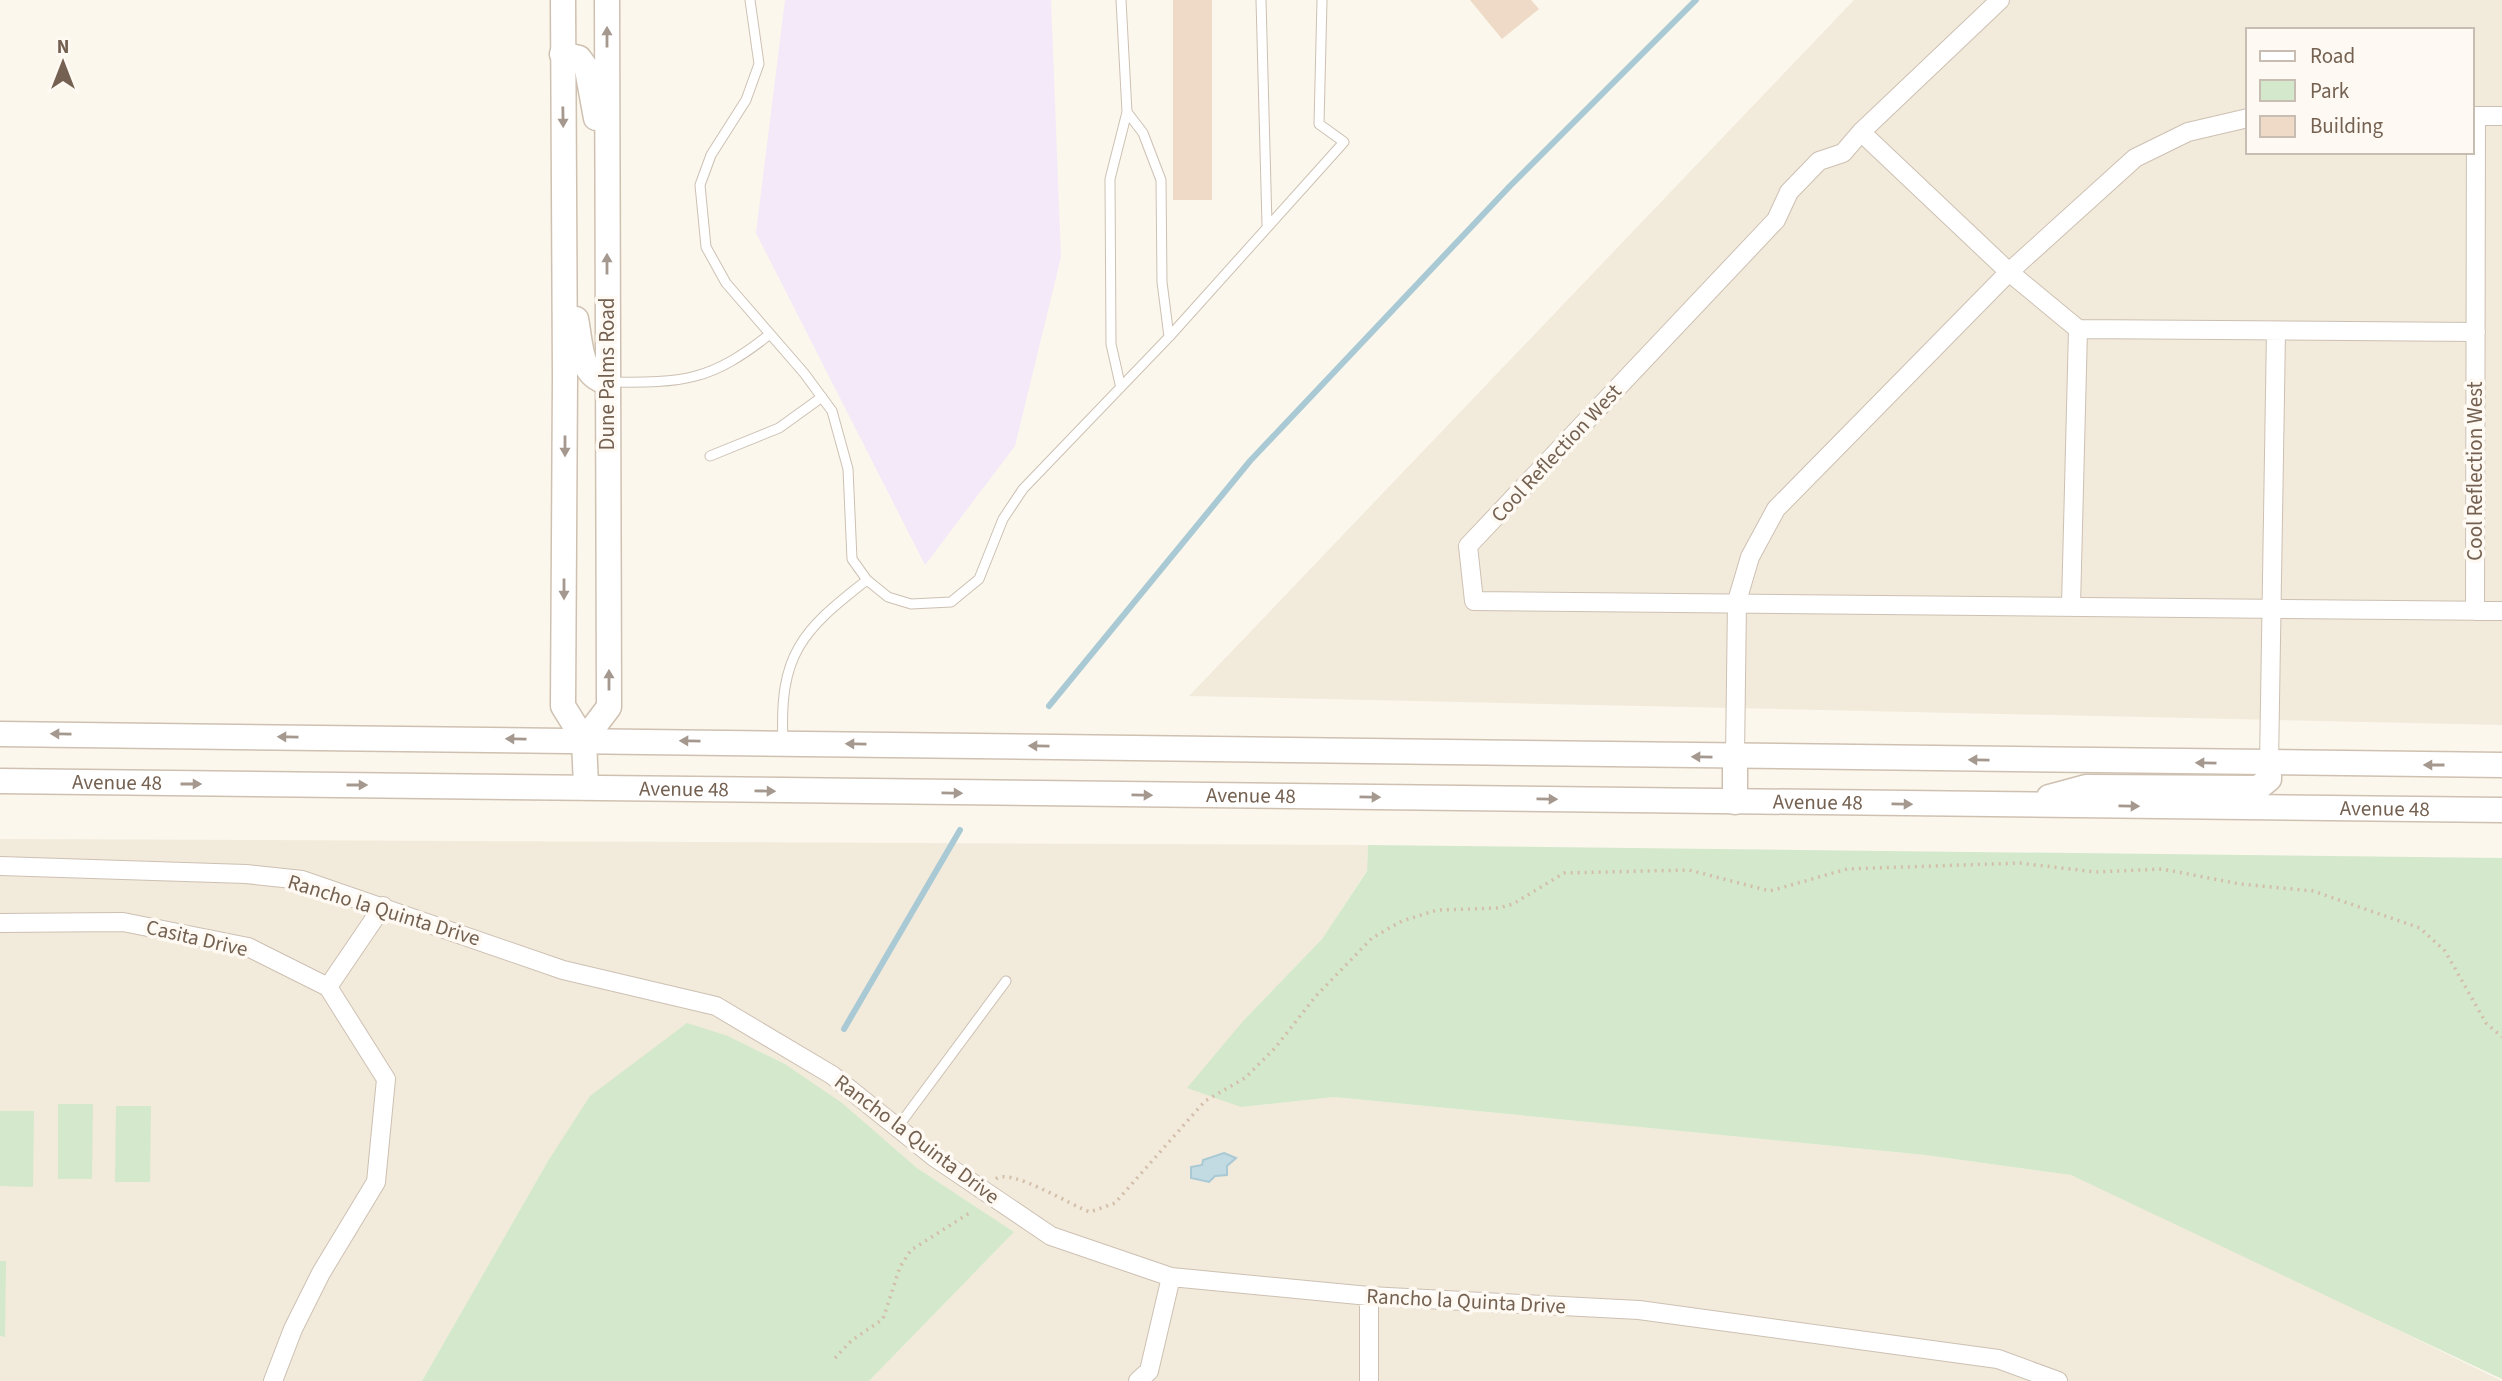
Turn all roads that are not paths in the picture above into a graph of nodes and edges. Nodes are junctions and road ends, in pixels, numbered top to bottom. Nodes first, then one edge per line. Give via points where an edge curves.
1 (562, 0) edge
2 (607, 0) edge
3 (750, 0) edge
4 (1121, 0) edge
5 (1261, 0) edge
6 (1322, 0) edge
7 (2000, 0) edge
8 (562, 54) junction
9 (1127, 112) junction
10 (2474, 116) edge
11 (2502, 116) edge
12 (2246, 118) edge
13 (1861, 132) junction
14 (607, 170) junction
15 (1267, 225) junction
16 (564, 259) junction
17 (2009, 272) junction
18 (2078, 329) junction
19 (2276, 331) junction
20 (2476, 332) junction
21 (770, 334) junction
22 (1169, 337) junction
23 (607, 382) junction
24 (1120, 384) junction
25 (822, 397) junction
26 (710, 456) dead end
27 (867, 580) junction
28 (1737, 601) junction
29 (2071, 606) junction
30 (2274, 608) junction
31 (2475, 611) junction
32 (2502, 611) edge
33 (0, 734) edge
34 (584, 740) junction
35 (783, 743) junction
36 (1735, 757) junction
37 (2269, 764) junction
38 (2502, 765) edge
39 (0, 781) edge
40 (586, 786) junction
41 (1735, 802) junction
42 (2018, 805) junction
43 (2502, 810) edge
44 (0, 866) edge
45 (383, 906) junction
46 (0, 923) edge
47 (1006, 981) dead end
48 (328, 988) junction
49 (897, 1128) junction
50 (1171, 1278) junction
51 (1369, 1296) junction
52 (273, 1381) edge
53 (1138, 1381) edge
54 (1369, 1381) edge
55 (2058, 1381) edge

1 - 8 main road, Dune Palms Road
14 -> 2 main road, Dune Palms Road
3 - 21 lane via 759,64 746,100 711,155 700,185 706,247 726,283
4 - 9 lane
5 - 15 lane
6 - 15 lane via 1320,124 1344,142
7 - 13 street, Cool Reflection West
8 - 14 main road via 579,58 587,69
8 -> 16 main road, Dune Palms Road
9 - 22 lane via 1143,133 1161,180 1162,282
9 - 24 lane via 1110,179 1111,344
10 - 11 street, Cool Reflection West
10 - 20 street, Cool Reflection West
12 - 17 street via 2188,132 2135,158
13 - 17 street
13 - 28 street, Cool Reflection West via 1843,153 1819,161 1789,192 1776,220 1468,546 1474,601
23 -> 14 main road, Dune Palms Road
15 - 22 lane
16 - 23 main road via 585,365 598,380
16 -> 34 main road, Dune Palms Road via 563,706
17 - 18 street
17 - 28 street via 1776,509 1750,557
18 - 19 street
18 - 29 street
19 - 20 street
19 - 30 street
20 - 31 street, Cool Reflection West
21 - 23 lane via 737,360 684,381
21 - 25 lane
22 - 24 lane
34 -> 23 main road, Dune Palms Road via 609,707
24 - 27 lane via 1023,489 1003,519 979,579 951,603 911,604 888,597
25 - 26 lane via 779,428
25 - 27 lane via 832,411 848,469 852,559
27 - 35 lane via 841,600 791,659 781,700
28 - 29 street, Cool Reflection West
28 - 36 street
29 - 30 street, Cool Reflection West
30 - 31 street, Cool Reflection West
30 - 37 street
31 - 32 street, Cool Reflection West
34 -> 33 main road, Avenue 48
35 -> 34 main road, Avenue 48
34 - 40 main road, Dune Palms Road
36 -> 35 main road, Avenue 48
37 -> 36 main road, Avenue 48
36 - 41 main road
38 -> 37 main road, Avenue 48
37 - 42 main road via 2269,779 2258,788 2086,787
39 -> 40 main road, Avenue 48
40 -> 41 main road, Avenue 48
41 -> 42 main road, Avenue 48
42 -> 43 main road, Avenue 48
44 - 45 street, Rancho la Quinta Drive via 246,874 302,880
45 - 48 street
45 - 49 street, Rancho la Quinta Drive via 563,970 716,1006 832,1075
46 - 48 street, Casita Drive via 135,924 248,947
47 - 49 lane
48 - 52 street via 386,1079 376,1182 321,1273
49 - 50 street, Rancho la Quinta Drive via 1051,1236
50 - 51 street, Rancho la Quinta Drive
50 - 53 street via 1149,1371
51 - 54 street
51 - 55 street, Rancho la Quinta Drive via 1639,1310 1998,1359

